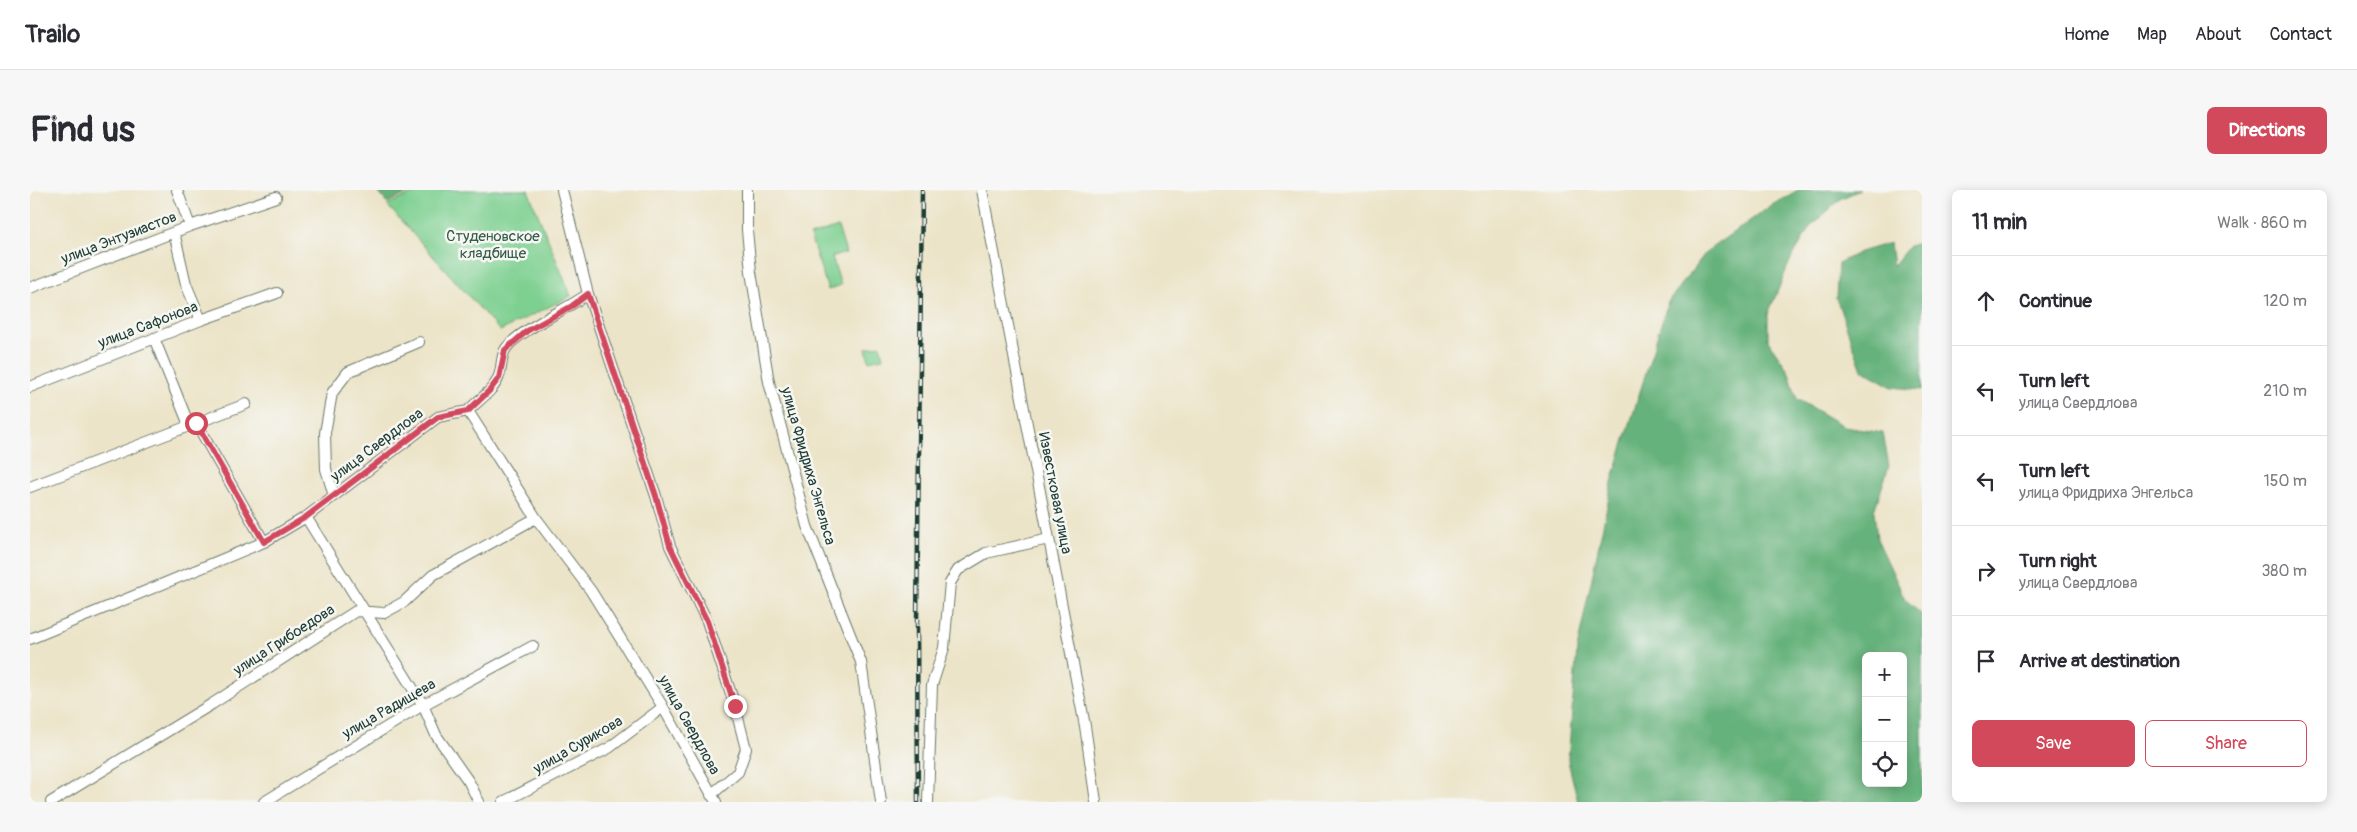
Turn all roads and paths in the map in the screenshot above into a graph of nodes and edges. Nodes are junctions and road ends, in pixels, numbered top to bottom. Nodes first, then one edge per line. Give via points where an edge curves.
1 (177, 190) edge
2 (562, 190) edge
3 (747, 190) edge
4 (982, 190) edge
5 (276, 197) dead end
6 (190, 226) junction
7 (174, 232) junction
8 (30, 288) edge
9 (277, 293) dead end
10 (588, 294) junction
11 (201, 320) junction
12 (154, 338) junction
13 (419, 342) dead end
14 (30, 387) edge
15 (246, 404) dead end
16 (468, 411) junction
17 (192, 424) junction
18 (30, 487) edge
19 (334, 496) junction
20 (306, 517) junction
21 (536, 518) junction
22 (1049, 539) junction
23 (264, 542) junction
24 (366, 612) junction
25 (30, 639) edge
26 (532, 646) dead end
27 (423, 706) junction
28 (663, 707) junction
29 (714, 799) edge
30 (50, 802) edge
31 (264, 802) edge
32 (479, 802) edge
33 (503, 802) edge
34 (881, 802) edge
35 (928, 802) edge
36 (1096, 802) edge

1 - 6 street
2 - 10 street
3 - 34 street, улица Фридриха Энгельса via 751,272 769,382 807,526 861,662
4 - 22 street, Известковая улица
5 - 6 street, улица Энтузиастов
6 - 7 street, улица Энтузиастов
7 - 8 street, улица Энтузиастов
7 - 11 street via 186,284
9 - 11 street, улица Сафонова
10 - 16 street via 527,331 505,350 499,378
10 - 29 street, улица Свердлова via 670,546 707,621 746,749 738,772
11 - 12 street, улица Сафонова
12 - 14 street, улица Сафонова
12 - 17 street
13 - 19 street via 348,372 332,393 325,433 326,469
15 - 17 street
16 - 19 street, улица Свердлова via 438,417
16 - 21 street, улица Свердлова
17 - 18 street
17 - 23 street
19 - 20 street, улица Свердлова
20 - 23 street, улица Свердлова
20 - 24 street
21 - 24 street, улица Грибоедова via 433,575 404,602 384,612
21 - 28 street, улица Свердлова via 591,591
22 - 35 street via 986,553 958,570 950,583 944,648 932,685
22 - 36 street, Известковая улица via 1085,726
23 - 25 street, улица Свердлова
24 - 27 street
24 - 30 street, улица Грибоедова via 356,612
26 - 27 street, улица Радищева
27 - 31 street, улица Радищева
27 - 32 street via 436,735
28 - 29 street, улица Свердлова
28 - 33 street, улица Сурикова via 609,748

